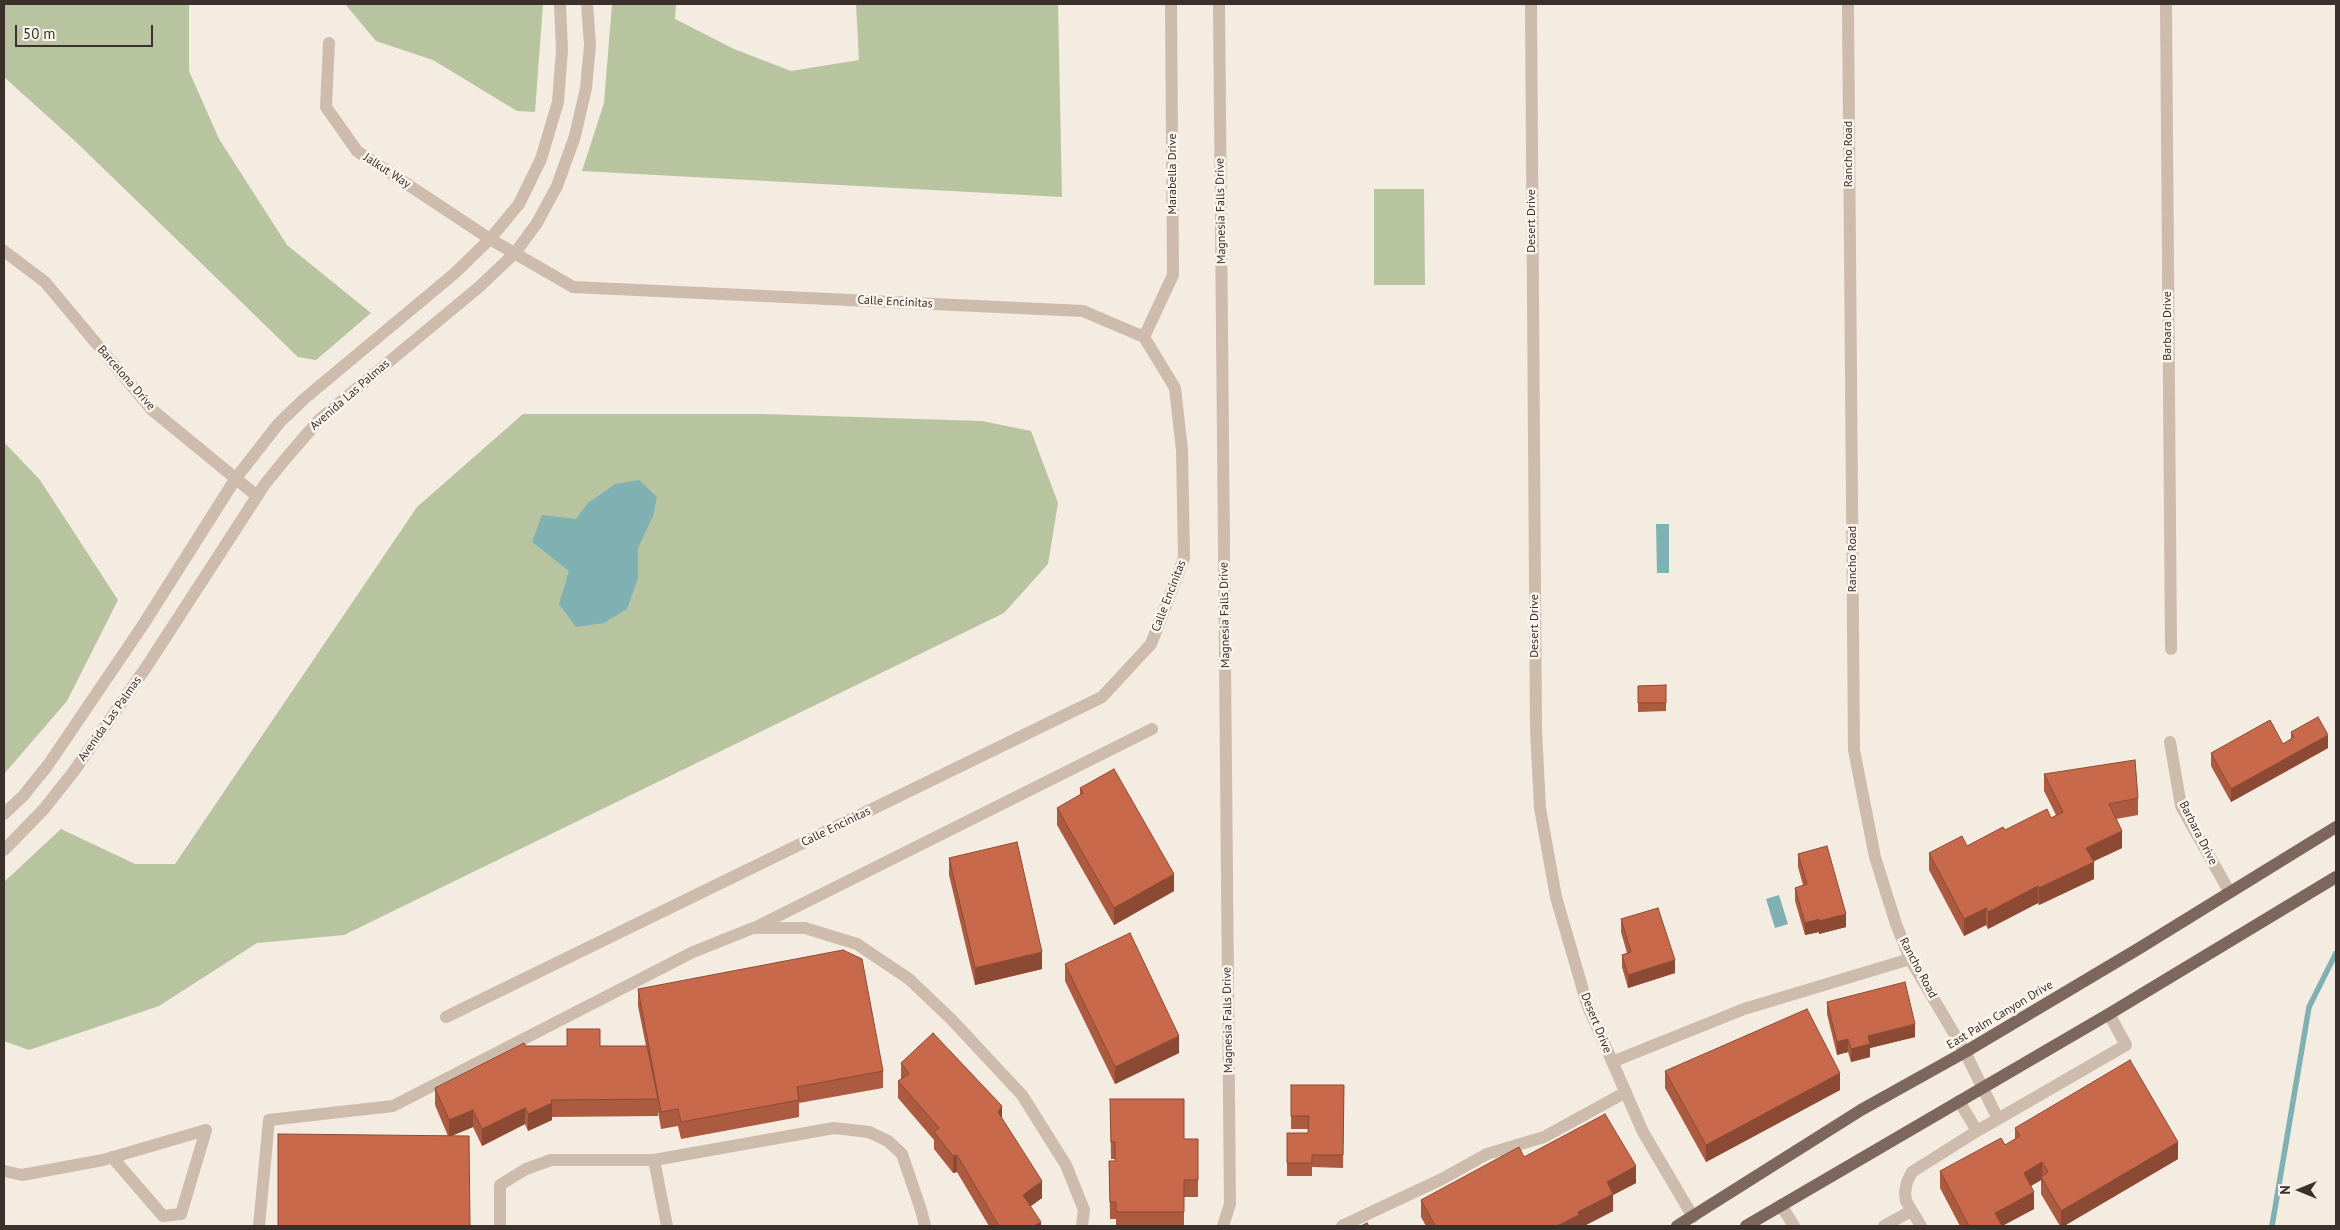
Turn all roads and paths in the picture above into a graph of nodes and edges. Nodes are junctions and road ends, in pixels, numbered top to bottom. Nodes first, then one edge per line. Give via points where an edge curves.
1 (560, 4) edge
2 (588, 4) edge
3 (1171, 4) edge
4 (1219, 4) edge
5 (1531, 4) edge
6 (1848, 4) edge
7 (2166, 4) edge
8 (329, 43) dead end
9 (490, 239) junction
10 (4, 251) edge
11 (515, 253) junction
12 (1144, 337) junction
13 (236, 478) junction
14 (258, 496) junction
15 (2171, 649) dead end
16 (1152, 729) dead end
17 (2170, 742) dead end
18 (4, 814) edge
19 (2336, 827) edge
20 (4, 850) edge
21 (2336, 876) edge
22 (2230, 891) junction
23 (753, 928) junction
24 (1910, 959) junction
25 (2109, 1014) junction
26 (446, 1017) dead end
27 (1965, 1052) junction
28 (1612, 1062) junction
29 (1982, 1087) junction
30 (1626, 1092) junction
31 (1959, 1101) junction
32 (1998, 1119) junction
33 (1977, 1131) junction
34 (112, 1157) junction
35 (654, 1160) junction
36 (4, 1171) edge
37 (1781, 1205) junction
38 (1911, 1211) junction
39 (1693, 1216) junction
40 (259, 1226) edge
41 (500, 1226) edge
42 (668, 1226) edge
43 (925, 1226) edge
44 (1082, 1226) edge
45 (1223, 1226) edge
46 (1342, 1226) edge
47 (1678, 1226) edge
48 (1746, 1226) edge
49 (1794, 1226) edge
50 (1884, 1226) edge
51 (1921, 1226) edge

1 - 9 street, Avenida Las Palmas via 562,50 558,102 541,159 519,204
2 - 11 street, Avenida Las Palmas via 590,45 586,88 575,136 557,186 537,223
3 - 12 street, Marabella Drive via 1174,275
4 - 45 street, Magnesia Falls Drive via 1230,1194
5 - 28 street, Desert Drive via 1535,720 1540,808 1556,897 1587,1004
6 - 24 street, Rancho Road via 1854,750 1875,857
7 - 15 street, Barbara Drive
8 - 9 street, Jalkut Way via 326,107 357,151
9 - 11 street, Calle Encinitas
9 - 13 street, Avenida Las Palmas via 455,273 304,399 279,424
10 - 13 street, Barcelona Drive via 44,282 151,408
11 - 12 street, Calle Encinitas via 573,287 1083,311
11 - 14 street, Avenida Las Palmas via 479,287 320,419
12 - 26 street, Calle Encinitas via 1175,388 1182,450 1184,558 1151,644 1102,698
13 - 14 street, Barcelona Drive
13 - 18 street, Avenida Las Palmas via 143,625 48,765
14 - 20 street, Avenida Las Palmas via 74,772
16 - 23 street
17 - 22 street, Barbara Drive via 2181,806
19 - 22 main road, East Palm Canyon Drive
21 - 25 main road
22 - 27 main road, East Palm Canyon Drive
23 - 40 street via 693,952 394,1106 269,1120
23 - 44 street via 805,928 857,944 909,979 1022,1095 1066,1165 1084,1210
24 - 27 street, Rancho Road
24 - 28 street via 1744,1009
25 - 29 main road
25 - 32 street via 2126,1045
27 - 29 street, Rancho Road
27 - 39 main road, East Palm Canyon Drive via 1861,1110
28 - 30 street, Desert Drive
29 - 31 main road
29 - 32 street, Rancho Road
30 - 39 street, Desert Drive via 1643,1132
30 - 46 street via 1544,1137 1487,1154
31 - 33 street
31 - 37 main road
32 - 33 street
33 - 38 street via 1912,1172 1904,1192
34 - 34 street via 122,1154 206,1130 181,1214 164,1216
34 - 36 street via 22,1175
35 - 41 street via 551,1160 526,1169 500,1185
35 - 42 street
35 - 43 street via 834,1128 869,1132 888,1141 902,1154
37 - 48 main road
37 - 49 street
38 - 50 street
38 - 51 street
39 - 47 main road, East Palm Canyon Drive

